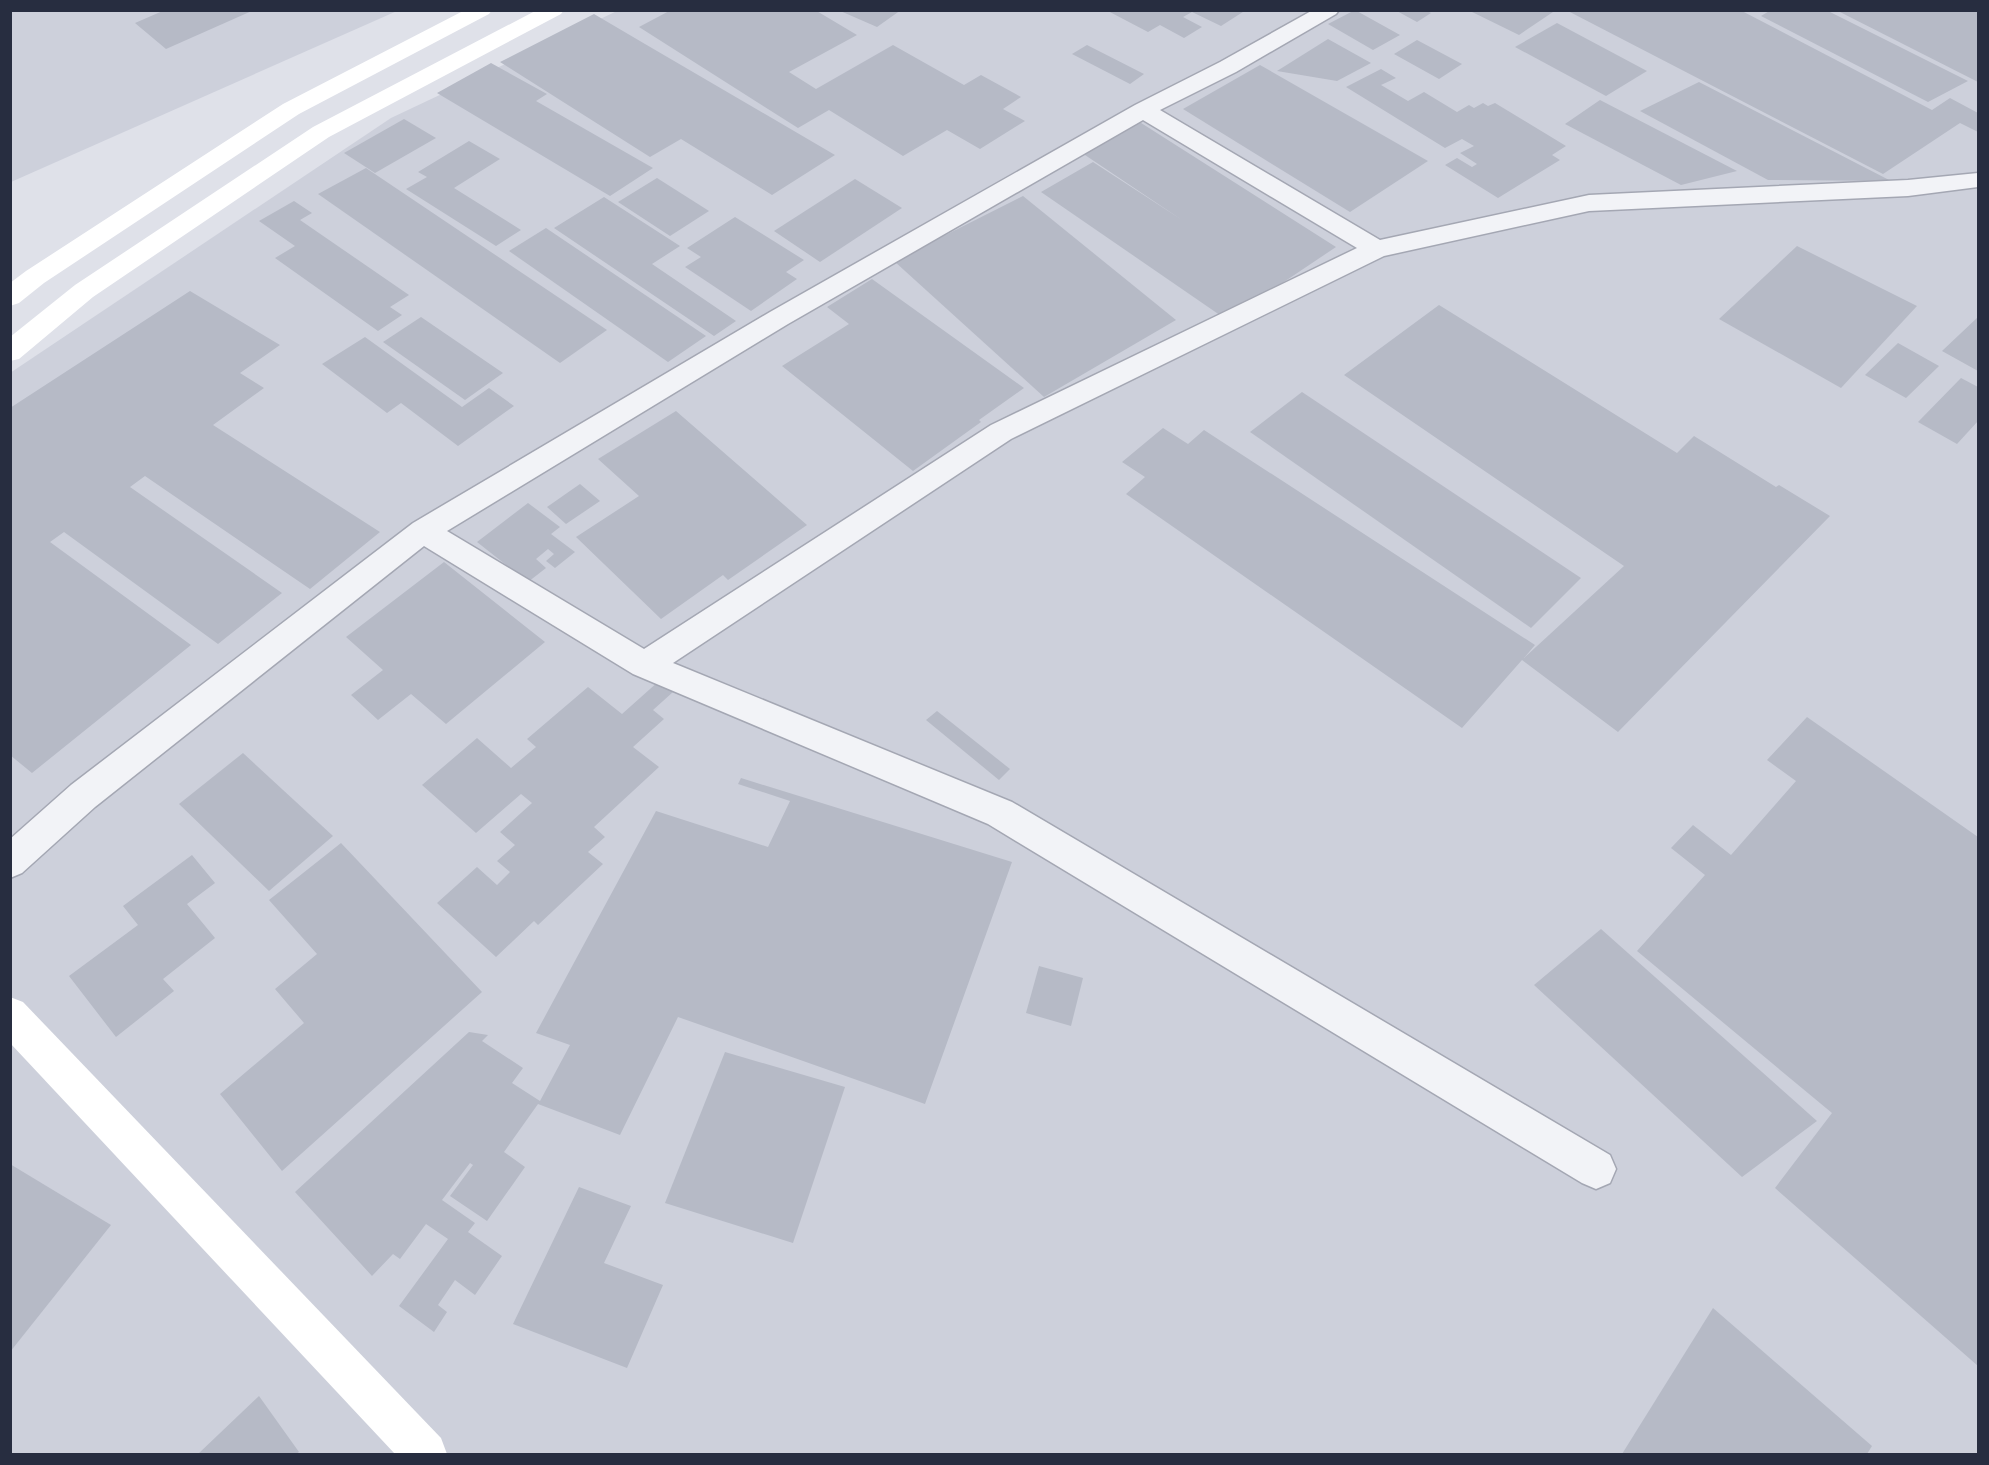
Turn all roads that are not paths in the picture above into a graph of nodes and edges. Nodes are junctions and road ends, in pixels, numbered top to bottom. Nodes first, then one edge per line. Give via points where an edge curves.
1 (482, 10) edge
2 (554, 10) edge
3 (1329, 10) edge
4 (1143, 110) junction
5 (1978, 180) edge
6 (1377, 249) junction
7 (10, 295) edge
8 (10, 352) edge
9 (423, 531) junction
10 (644, 665) junction
11 (10, 862) edge
12 (10, 1015) edge
13 (1596, 1169) dead end
14 (425, 1455) edge

1 - 7 street via 291,109
2 - 8 street via 321,132 84,291
3 - 4 street
4 - 6 street
4 - 9 street via 779,318
5 - 6 street via 1908,188 1588,203
6 - 10 street via 1001,432
9 - 10 street
9 - 11 street via 83,796
10 - 13 street via 1000,813
12 - 14 street

